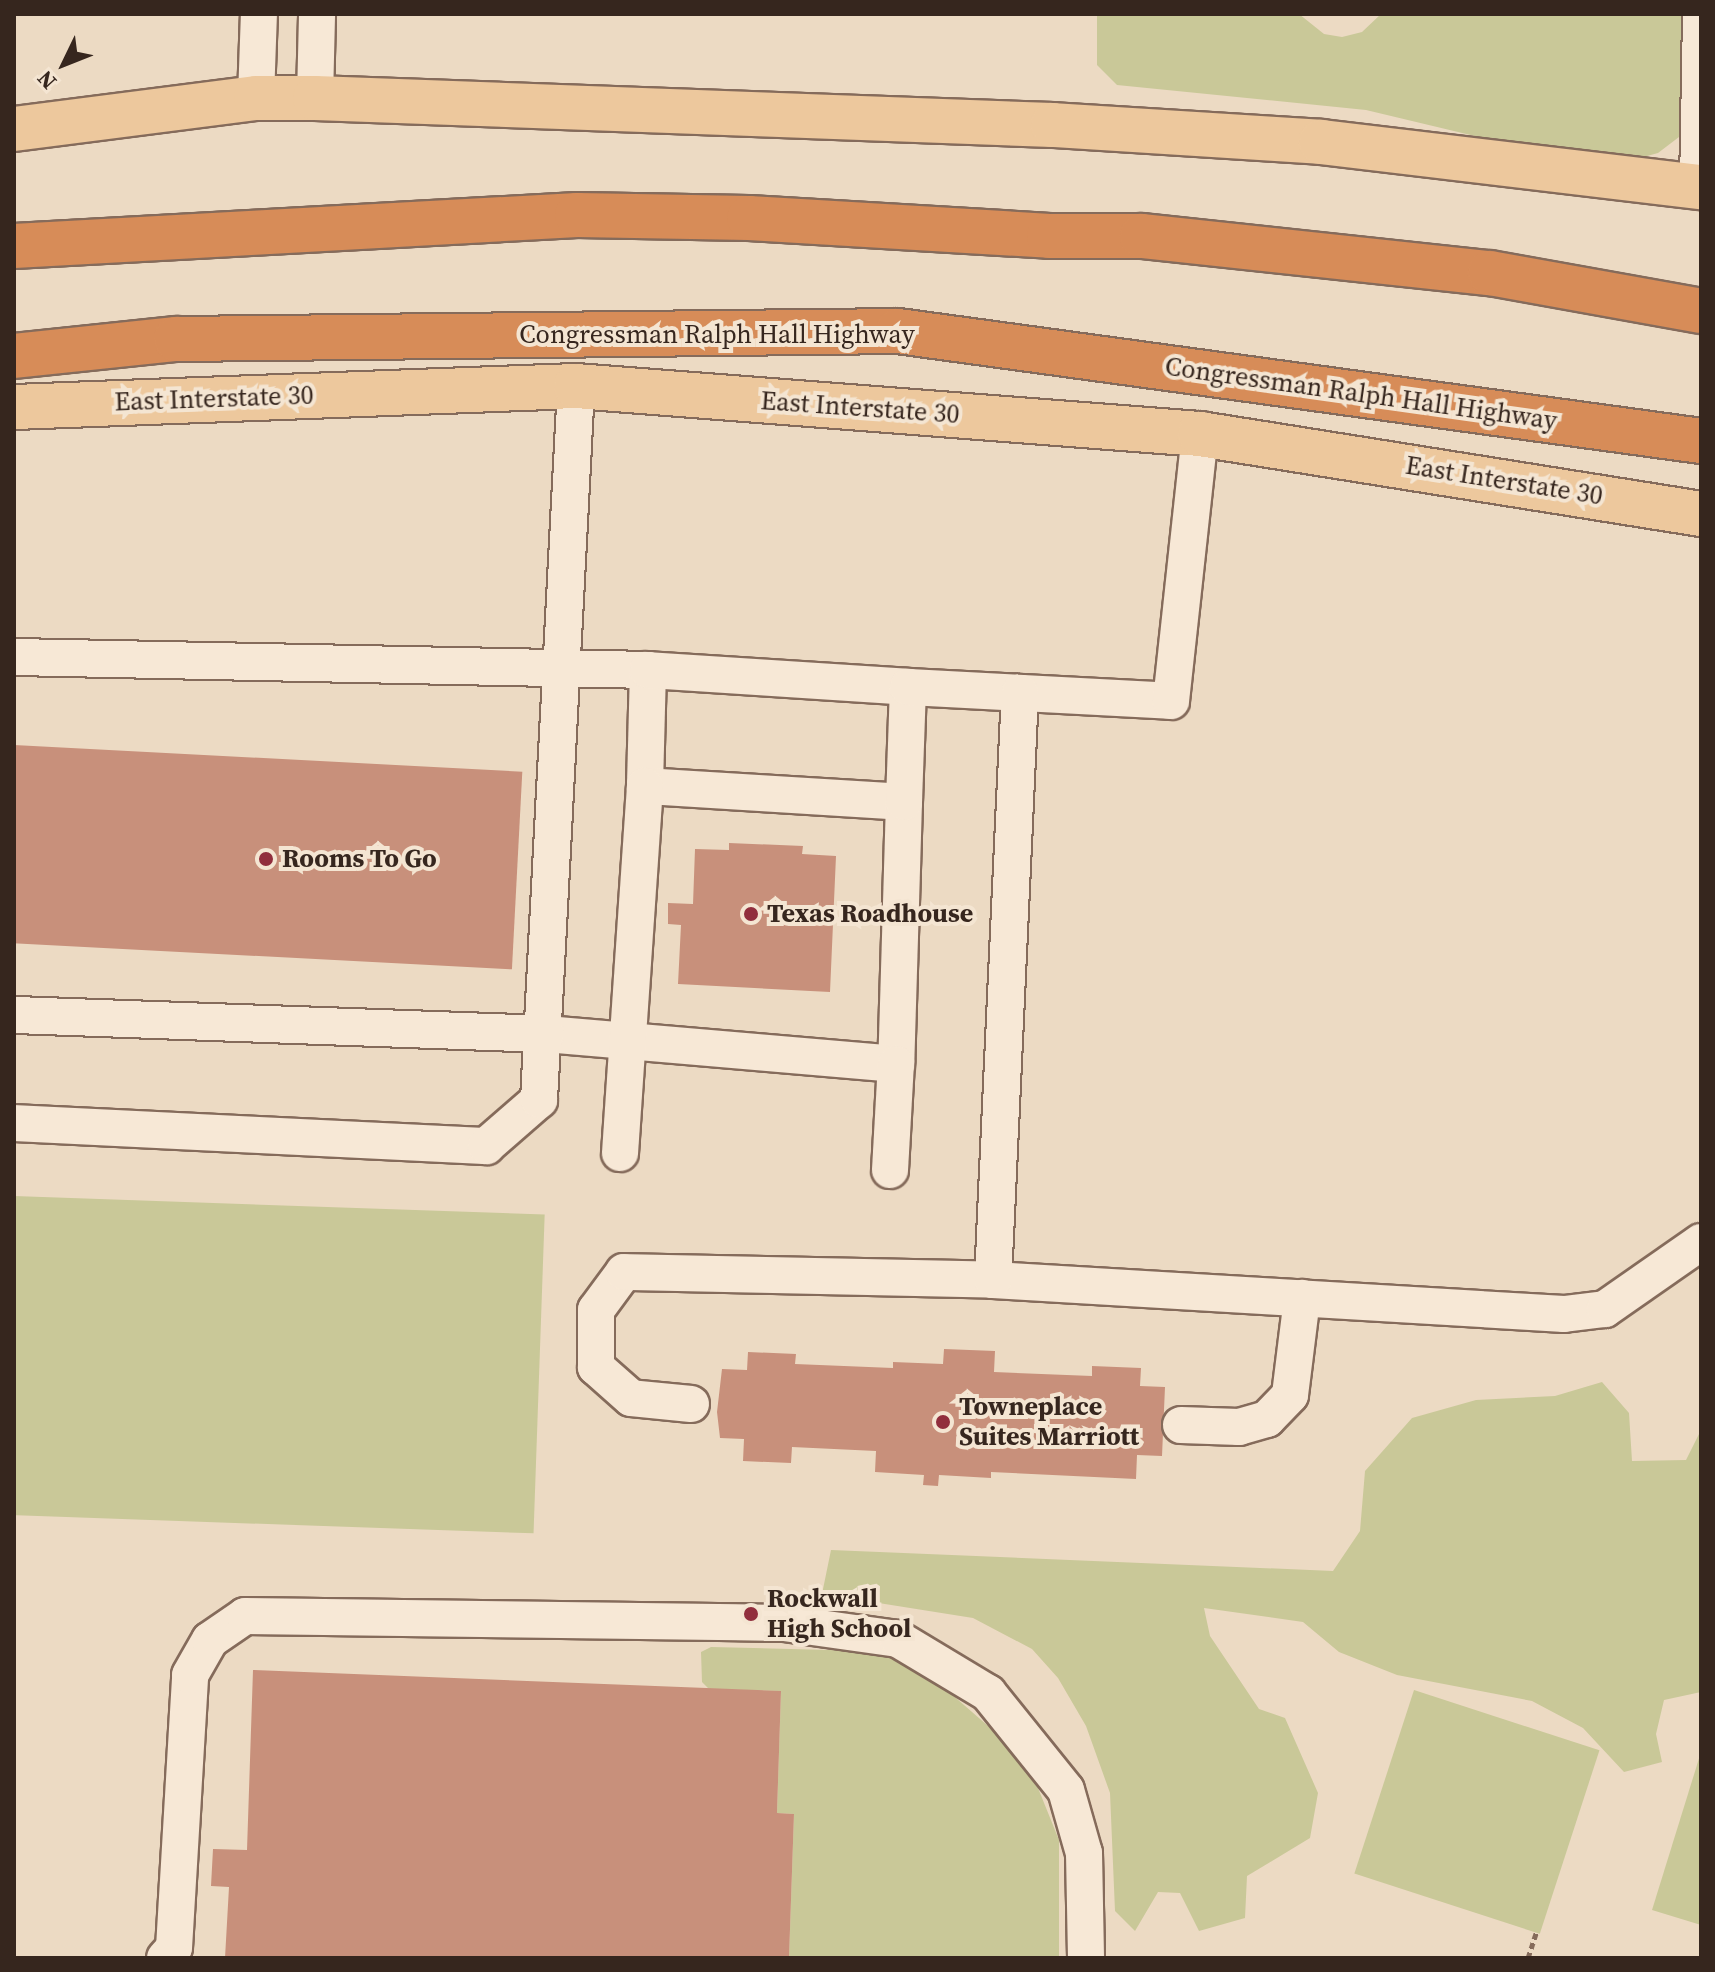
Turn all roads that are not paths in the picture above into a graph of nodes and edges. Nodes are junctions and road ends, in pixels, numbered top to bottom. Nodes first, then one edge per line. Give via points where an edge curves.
1 (259, 14) edge
2 (317, 14) edge
3 (1701, 14) edge
4 (256, 98) junction
5 (315, 98) junction
6 (14, 129) edge
7 (1699, 186) edge
8 (14, 246) edge
9 (1701, 311) edge
10 (14, 356) edge
11 (576, 386) junction
12 (14, 407) edge
13 (1624, 430) junction
14 (1200, 434) junction
15 (1701, 441) edge
16 (1701, 455) edge
17 (1701, 514) edge
18 (14, 657) edge
19 (648, 670) junction
20 (559, 671) junction
21 (908, 687) junction
22 (1020, 693) junction
23 (645, 786) junction
24 (904, 802) junction
25 (14, 1015) edge
26 (546, 1034) junction
27 (627, 1043) junction
28 (896, 1064) junction
29 (14, 1123) edge
30 (620, 1153) dead end
31 (890, 1170) dead end
32 (1701, 1242) edge
33 (993, 1280) junction
34 (1302, 1298) junction
35 (691, 1404) dead end
36 (1181, 1425) dead end
37 (165, 1958) edge
38 (1086, 1958) edge

1 - 4 street
2 - 5 street
3 - 7 street
4 - 5 main road
4 - 6 main road
5 - 7 main road via 1053,125 1321,142
8 - 9 highway via 577,215 749,218 1049,236 1142,236 1490,273
10 - 13 highway, Congressman Ralph Hall Highway via 176,339 898,331
11 - 12 main road, East Interstate 30
11 - 14 main road, East Interstate 30
11 - 20 street
13 - 15 highway, Congressman Ralph Hall Highway
13 - 16 highway
14 - 17 main road, East Interstate 30
14 - 22 street via 1171,701
18 - 20 street
19 - 20 street
19 - 21 street
19 - 23 street
20 - 26 street
21 - 22 street
21 - 24 street
22 - 33 street
23 - 24 street
23 - 27 street
24 - 28 street
25 - 26 street
26 - 27 street
26 - 29 street via 539,1100 486,1146
27 - 28 street
27 - 30 street
28 - 31 street
32 - 34 street via 1605,1309 1564,1314
33 - 34 street
33 - 35 street via 624,1272 596,1310 596,1367 631,1398
34 - 36 street via 1290,1395 1267,1419 1239,1427
37 - 38 street via 174,1948 190,1675 210,1640 245,1616 784,1623 898,1639 988,1693 1066,1790 1084,1853

